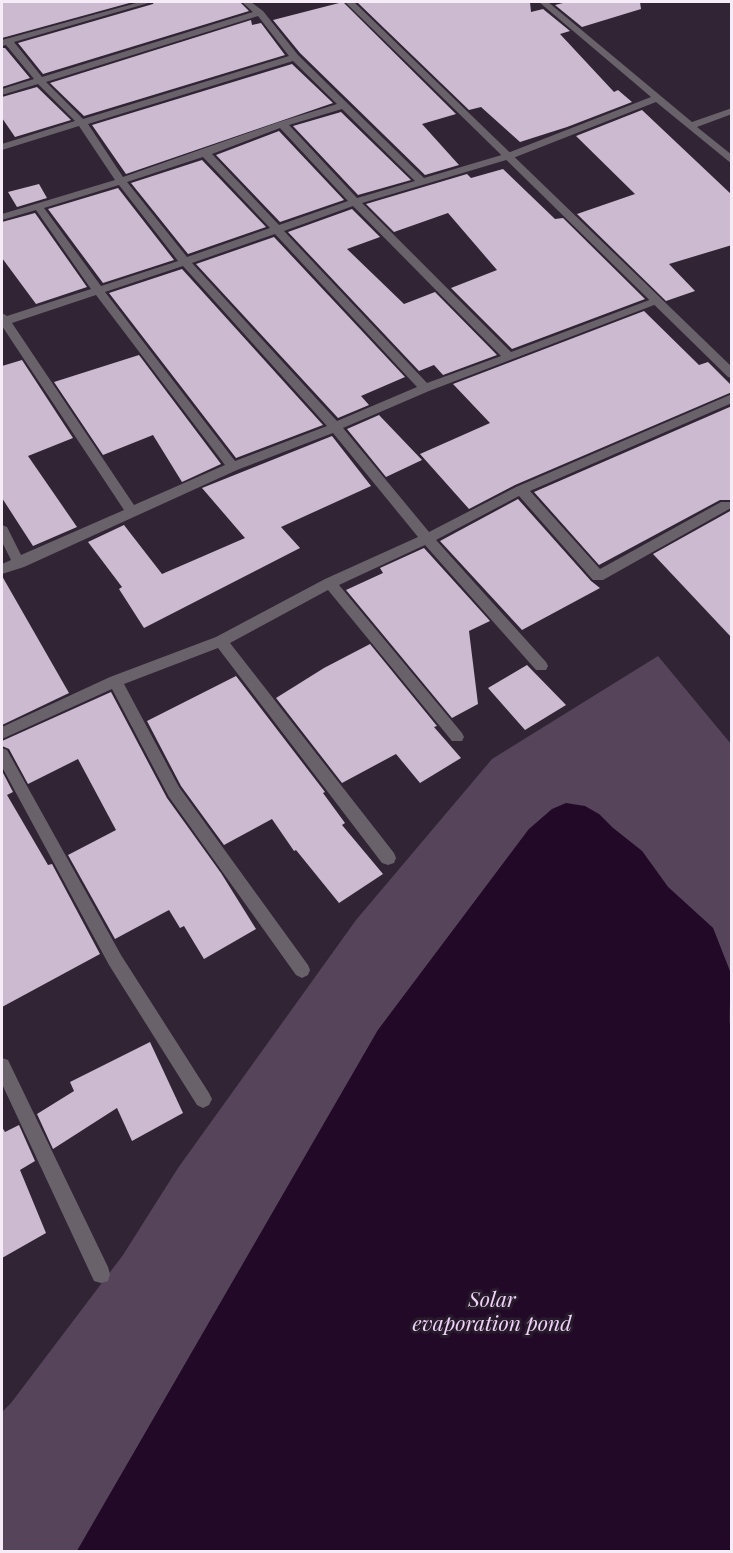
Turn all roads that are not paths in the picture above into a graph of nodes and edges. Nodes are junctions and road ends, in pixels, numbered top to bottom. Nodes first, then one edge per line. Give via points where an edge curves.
1 (148, 2) edge
2 (246, 2) edge
3 (349, 2) edge
4 (543, 2) edge
5 (260, 14) junction
6 (5, 42) edge
7 (295, 57) junction
8 (40, 81) junction
9 (2, 92) edge
10 (658, 98) junction
11 (345, 105) junction
12 (732, 111) edge
13 (82, 123) junction
14 (282, 124) junction
15 (690, 126) junction
16 (2, 147) edge
17 (205, 153) junction
18 (509, 156) junction
19 (732, 161) edge
20 (121, 181) junction
21 (422, 182) junction
22 (355, 202) junction
23 (38, 206) junction
24 (2, 217) edge
25 (276, 229) junction
26 (185, 262) junction
27 (98, 290) junction
28 (656, 302) junction
29 (2, 320) edge
30 (508, 356) junction
31 (732, 374) edge
32 (424, 388) junction
33 (732, 398) edge
34 (335, 427) junction
35 (233, 467) junction
36 (521, 490) junction
37 (726, 505) dead end
38 (132, 512) junction
39 (2, 530) edge
40 (427, 539) junction
41 (19, 563) junction
42 (2, 570) edge
43 (330, 583) junction
44 (221, 641) junction
45 (541, 666) dead end
46 (115, 681) junction
47 (2, 733) edge
48 (457, 737) dead end
49 (2, 754) edge
50 (388, 858) dead end
51 (302, 970) dead end
52 (2, 1066) edge
53 (203, 1099) dead end
54 (101, 1274) dead end

1 - 6 street
2 - 5 street
3 - 18 street
4 - 10 street
5 - 7 street
5 - 8 street
6 - 8 street
7 - 11 street
7 - 13 street
8 - 9 street
8 - 13 street
10 - 15 street
10 - 18 street
11 - 14 street
11 - 21 street
12 - 15 street
13 - 16 street
13 - 20 street
14 - 17 street
14 - 22 street
15 - 19 street
17 - 20 street
17 - 25 street
18 - 21 street
18 - 28 street
20 - 23 street
20 - 26 street
21 - 22 street
22 - 25 street
22 - 30 street
23 - 24 street
23 - 27 street
25 - 26 street
25 - 32 street
26 - 27 street
26 - 34 street
27 - 29 street
27 - 35 street
28 - 30 street
28 - 31 street
29 - 38 street
30 - 32 street
32 - 34 street
33 - 36 street
34 - 35 street
34 - 40 street
35 - 38 street
36 - 37 street via 598,576
36 - 40 street
38 - 41 street
39 - 41 street
40 - 43 street
40 - 45 street
41 - 42 street
43 - 44 street
43 - 48 street
44 - 46 street
44 - 50 street
46 - 47 street
46 - 51 street via 174,792
49 - 53 street via 115,960
52 - 54 street

